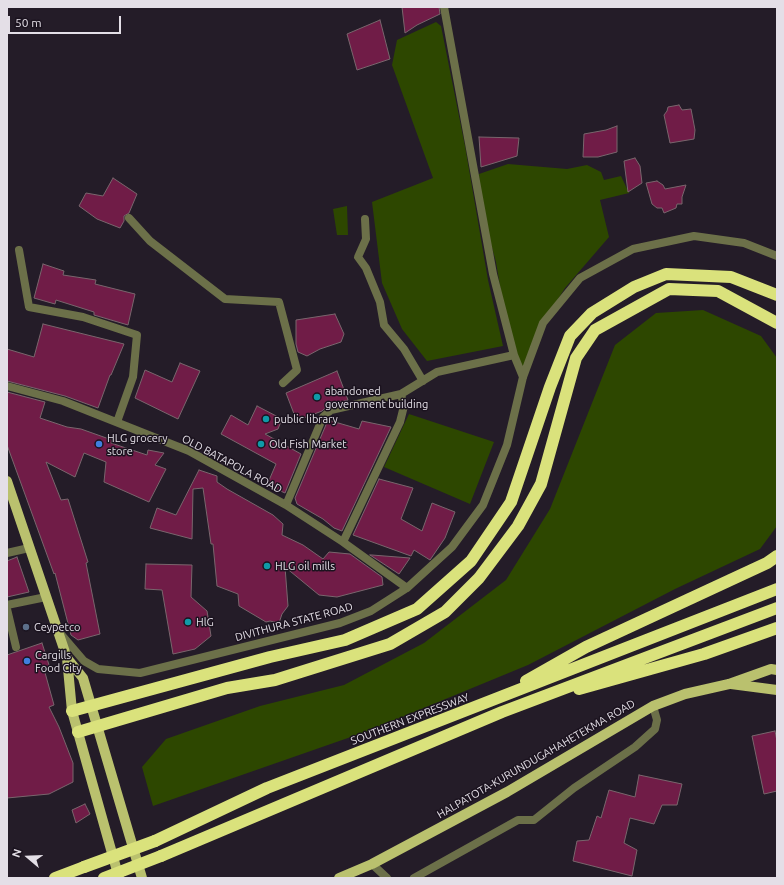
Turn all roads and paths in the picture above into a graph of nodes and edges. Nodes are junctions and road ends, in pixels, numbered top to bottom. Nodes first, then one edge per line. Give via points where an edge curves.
1 (444, 7) edge
2 (129, 218) dead end
3 (365, 219) dead end
4 (19, 250) dead end
5 (777, 256) edge
6 (777, 295) edge
7 (777, 323) edge
8 (514, 355) junction
9 (523, 377) junction
10 (423, 381) junction
11 (283, 382) dead end
12 (7, 386) edge
13 (400, 394) junction
14 (117, 422) junction
15 (7, 481) edge
16 (286, 505) junction
17 (343, 542) junction
18 (29, 548) junction
19 (7, 553) edge
20 (777, 556) edge
21 (407, 588) junction
22 (777, 589) edge
23 (46, 597) junction
24 (7, 605) edge
25 (777, 608) edge
26 (7, 609) edge
27 (777, 628) edge
28 (57, 630) junction
29 (16, 647) dead end
30 (67, 658) junction
31 (777, 670) edge
32 (729, 684) junction
33 (777, 690) edge
34 (489, 702) junction
35 (92, 705) junction
36 (653, 706) junction
37 (72, 711) junction
38 (502, 712) junction
39 (97, 727) junction
40 (78, 732) junction
41 (372, 864) junction
42 (55, 878) edge
43 (104, 878) edge
44 (119, 878) edge
45 (142, 878) edge
46 (339, 878) edge
47 (387, 878) edge
48 (414, 878) edge

1 - 8 street via 493,274
2 - 11 street via 150,241 225,299 279,302 297,370
3 - 10 street via 366,239 358,257 366,268 380,302 384,325 404,349
4 - 14 street via 30,307 83,317 137,335 133,377
5 - 9 street, DIVITHURA STATE ROAD via 744,243 694,236 633,249 580,278 543,324
6 - 35 highway via 731,277 666,274 634,286 592,313 570,336 550,387 512,502 471,561 417,609 345,640 270,657
7 - 39 highway via 718,291 668,288 595,330 576,358 541,484 518,526 479,578 444,612 390,644 275,680 227,688
8 - 9 street
8 - 10 street via 437,372
9 - 21 street, DIVITHURA STATE ROAD via 507,445 483,505 452,547
10 - 13 street
12 - 14 street, OLD BATAPOLA ROAD via 63,401
13 - 16 street via 331,410 323,417
13 - 17 street via 404,406 400,422
14 - 16 street, OLD BATAPOLA ROAD via 190,451
15 - 18 main road
16 - 17 street, OLD BATAPOLA ROAD
17 - 21 street, OLD BATAPOLA ROAD
18 - 19 street
18 - 23 main road
20 - 34 highway via 767,563 586,647
21 - 28 street, DIVITHURA STATE ROAD via 371,611 340,623 140,673 98,669 84,660
22 - 34 highway, SOUTHERN EXPRESSWAY
23 - 24 street
23 - 28 main road
25 - 38 highway
26 - 29 street
27 - 38 highway via 704,654
28 - 30 main road
30 - 35 main road via 83,678
30 - 37 main road
31 - 32 main road, HALPATOTA-KURUNDUGAHAHETEKMA ROAD
32 - 33 main road, HALPATOTA-KURUNDUGAHAHETEKMA ROAD
32 - 36 main road, HALPATOTA-KURUNDUGAHAHETEKMA ROAD via 685,694
34 - 42 highway, SOUTHERN EXPRESSWAY, bridge via 267,788 155,841
35 - 37 highway
35 - 39 main road
36 - 41 main road, HALPATOTA-KURUNDUGAHAHETEKMA ROAD via 507,792
36 - 48 street via 657,720 655,729 635,747 574,788 534,820 518,820
37 - 40 main road
38 - 43 highway, bridge
39 - 40 highway
39 - 45 main road
40 - 44 main road
41 - 46 main road, HALPATOTA-KURUNDUGAHAHETEKMA ROAD
41 - 47 street

